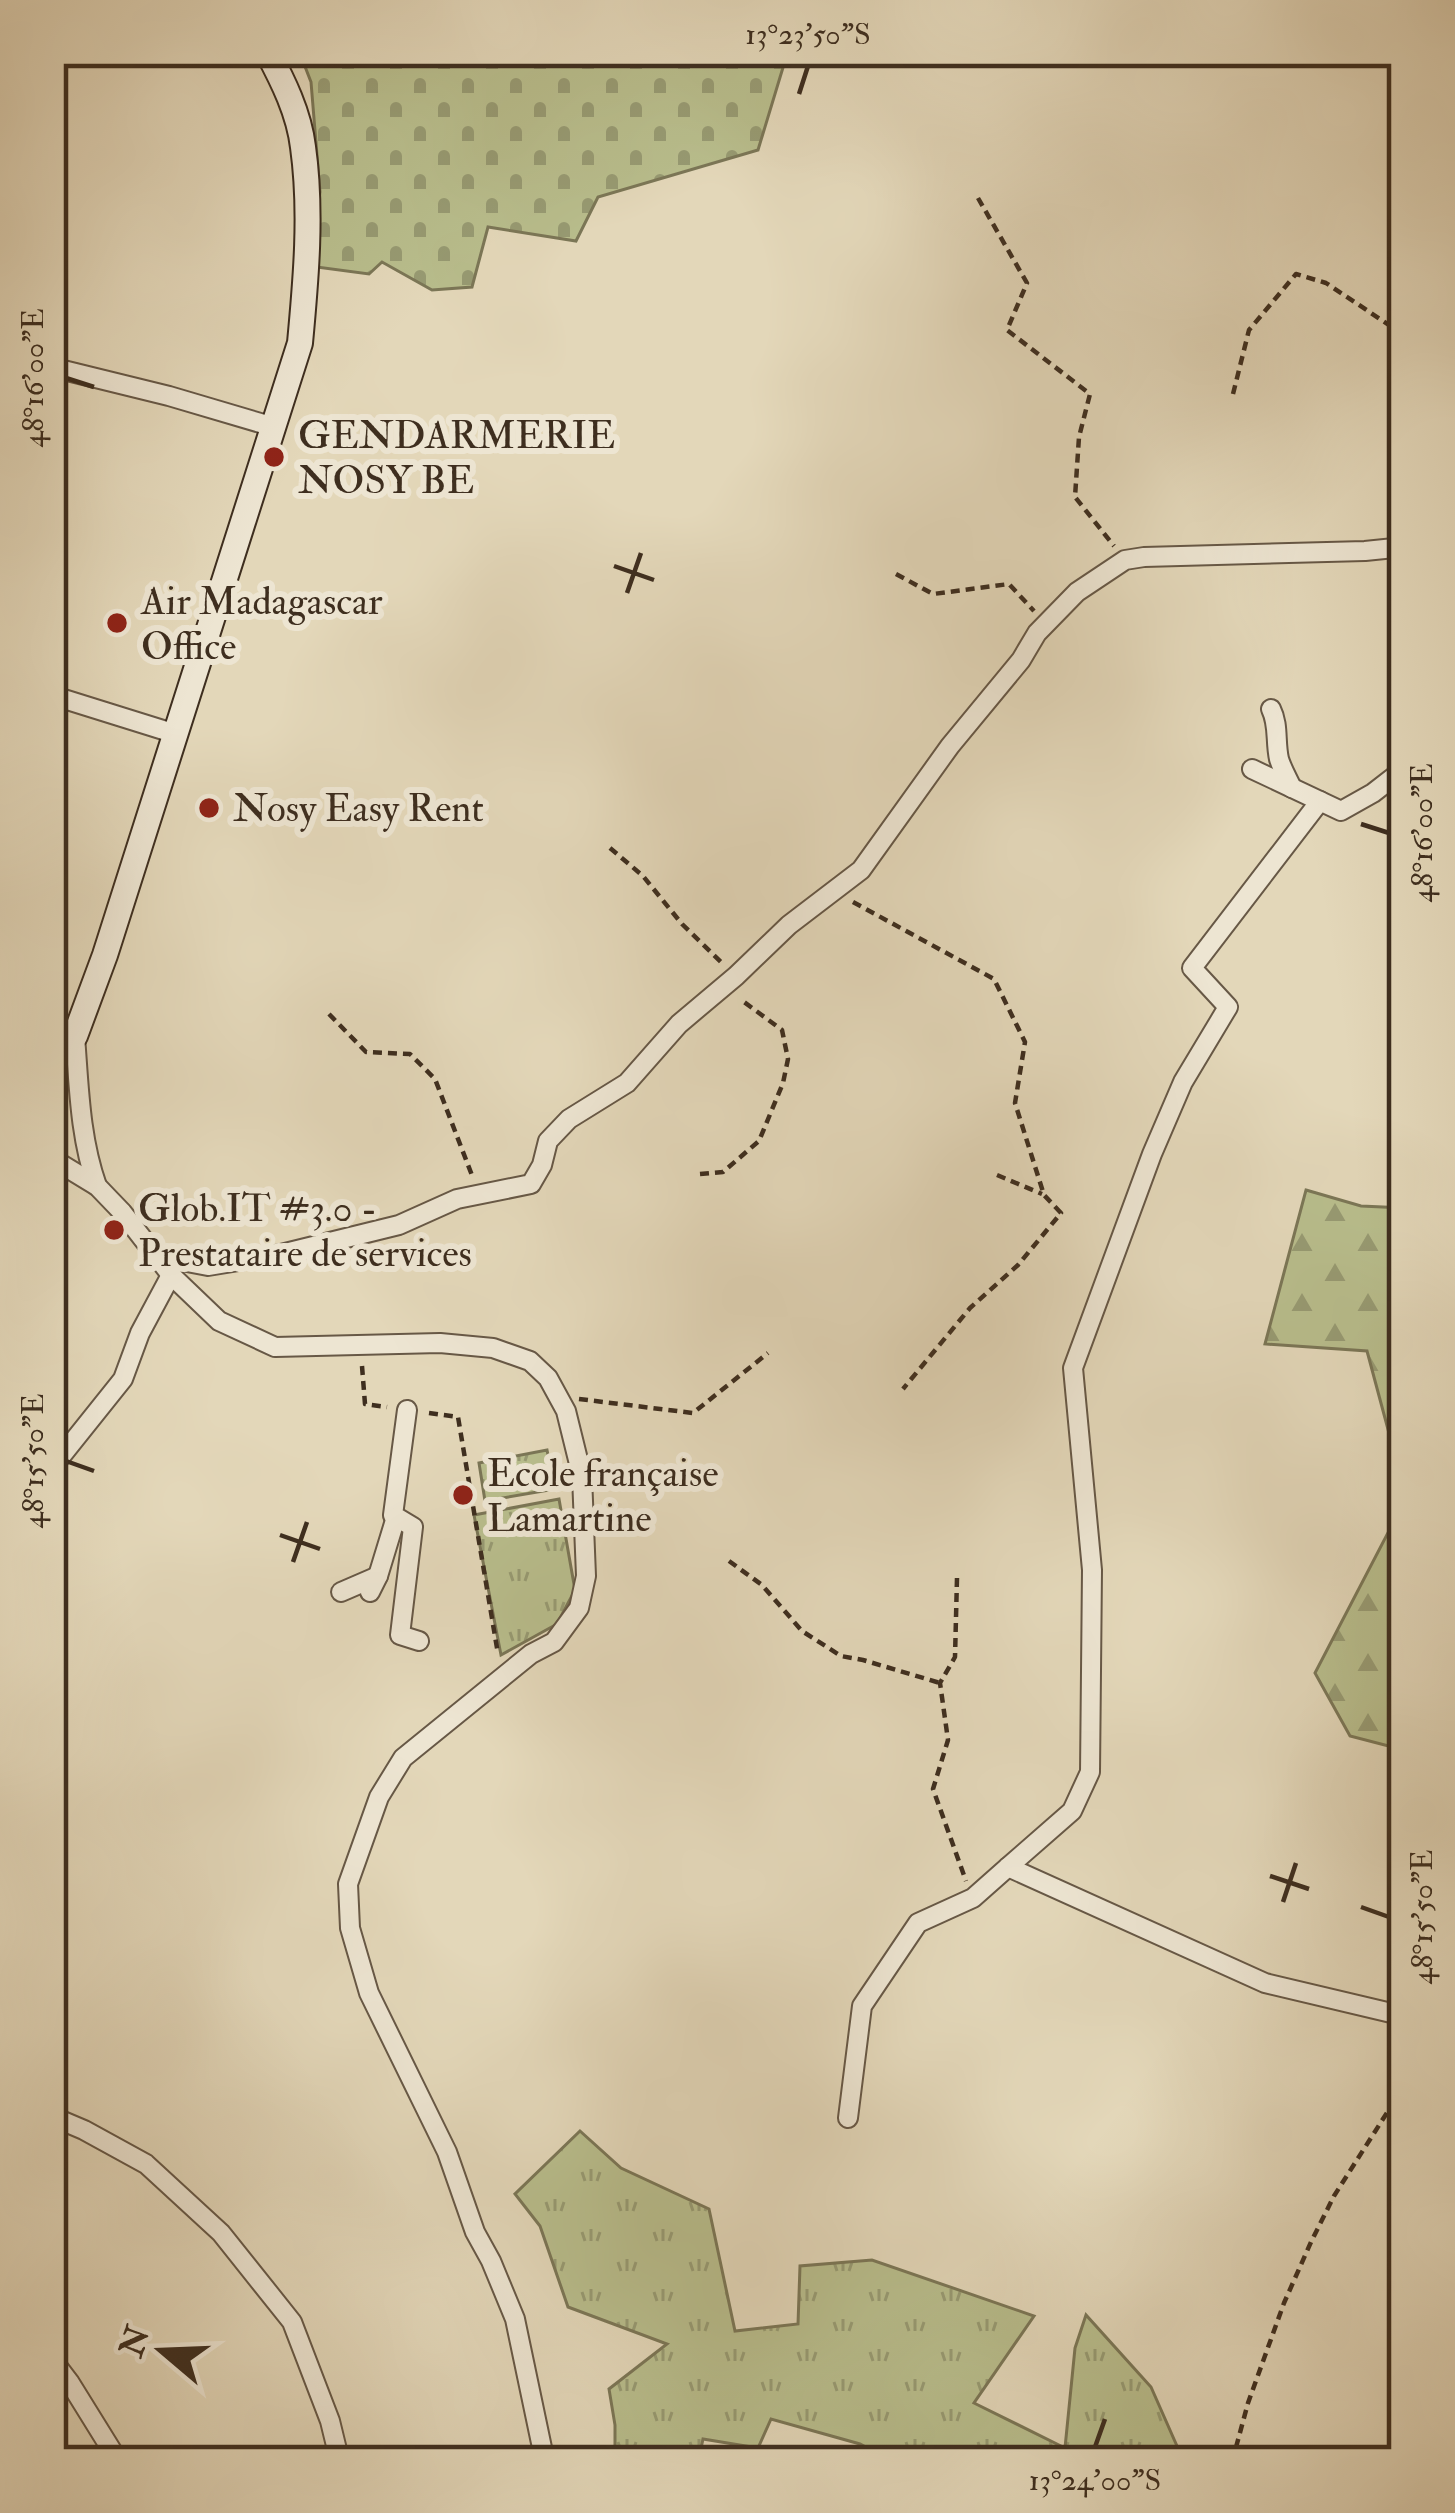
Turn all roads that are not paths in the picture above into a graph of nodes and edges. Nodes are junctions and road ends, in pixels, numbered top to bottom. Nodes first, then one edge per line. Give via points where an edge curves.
1 (267, 51) edge
2 (51, 367) edge
3 (274, 428) junction
4 (1404, 547) edge
5 (51, 695) edge
6 (1271, 709) dead end
7 (176, 734) junction
8 (1252, 769) dead end
9 (1404, 770) edge
10 (1292, 788) junction
11 (1320, 801) junction
12 (75, 1036) junction
13 (51, 1056) edge
14 (51, 1158) edge
15 (98, 1186) junction
16 (156, 1256) junction
17 (171, 1275) junction
18 (406, 1410) road end
19 (51, 1468) edge
20 (396, 1517) junction
21 (341, 1592) dead end
22 (418, 1641) dead end
23 (1008, 1867) junction
24 (1404, 2016) edge
25 (51, 2116) edge
26 (848, 2118) dead end
27 (51, 2358) edge
28 (117, 2458) edge
29 (340, 2462) edge
30 (545, 2462) edge

1 - 3 main road via 288,89 303,145 307,271 300,343
2 - 3 street
3 - 7 main road
4 - 16 street via 1125,560 1046,624 861,870 679,1024 627,1083 569,1119 548,1141 531,1184 281,1254 208,1267
5 - 7 street
6 - 10 street
7 - 12 main road
8 - 10 street
9 - 11 street via 1341,811
10 - 11 street
11 - 23 street via 1192,968 1228,1007 1152,1154 1073,1368 1092,1570 1090,1772 1072,1811
12 - 13 main road
12 - 15 street via 81,1121
14 - 15 street
15 - 16 street
16 - 17 street
17 - 19 street via 123,1379
17 - 30 street via 219,1322 275,1347 493,1348 530,1361 562,1402 581,1475 586,1557 579,1608 554,1642 403,1758 379,1797 348,1884 350,1928 369,1993 447,2152 515,2319
18 - 20 street
20 - 21 street via 374,1584
20 - 22 street via 413,1527 400,1635
23 - 24 street via 1265,1983
23 - 26 street via 973,1898 918,1923 862,2006
25 - 29 street via 146,2164 221,2233 292,2322
27 - 28 street

